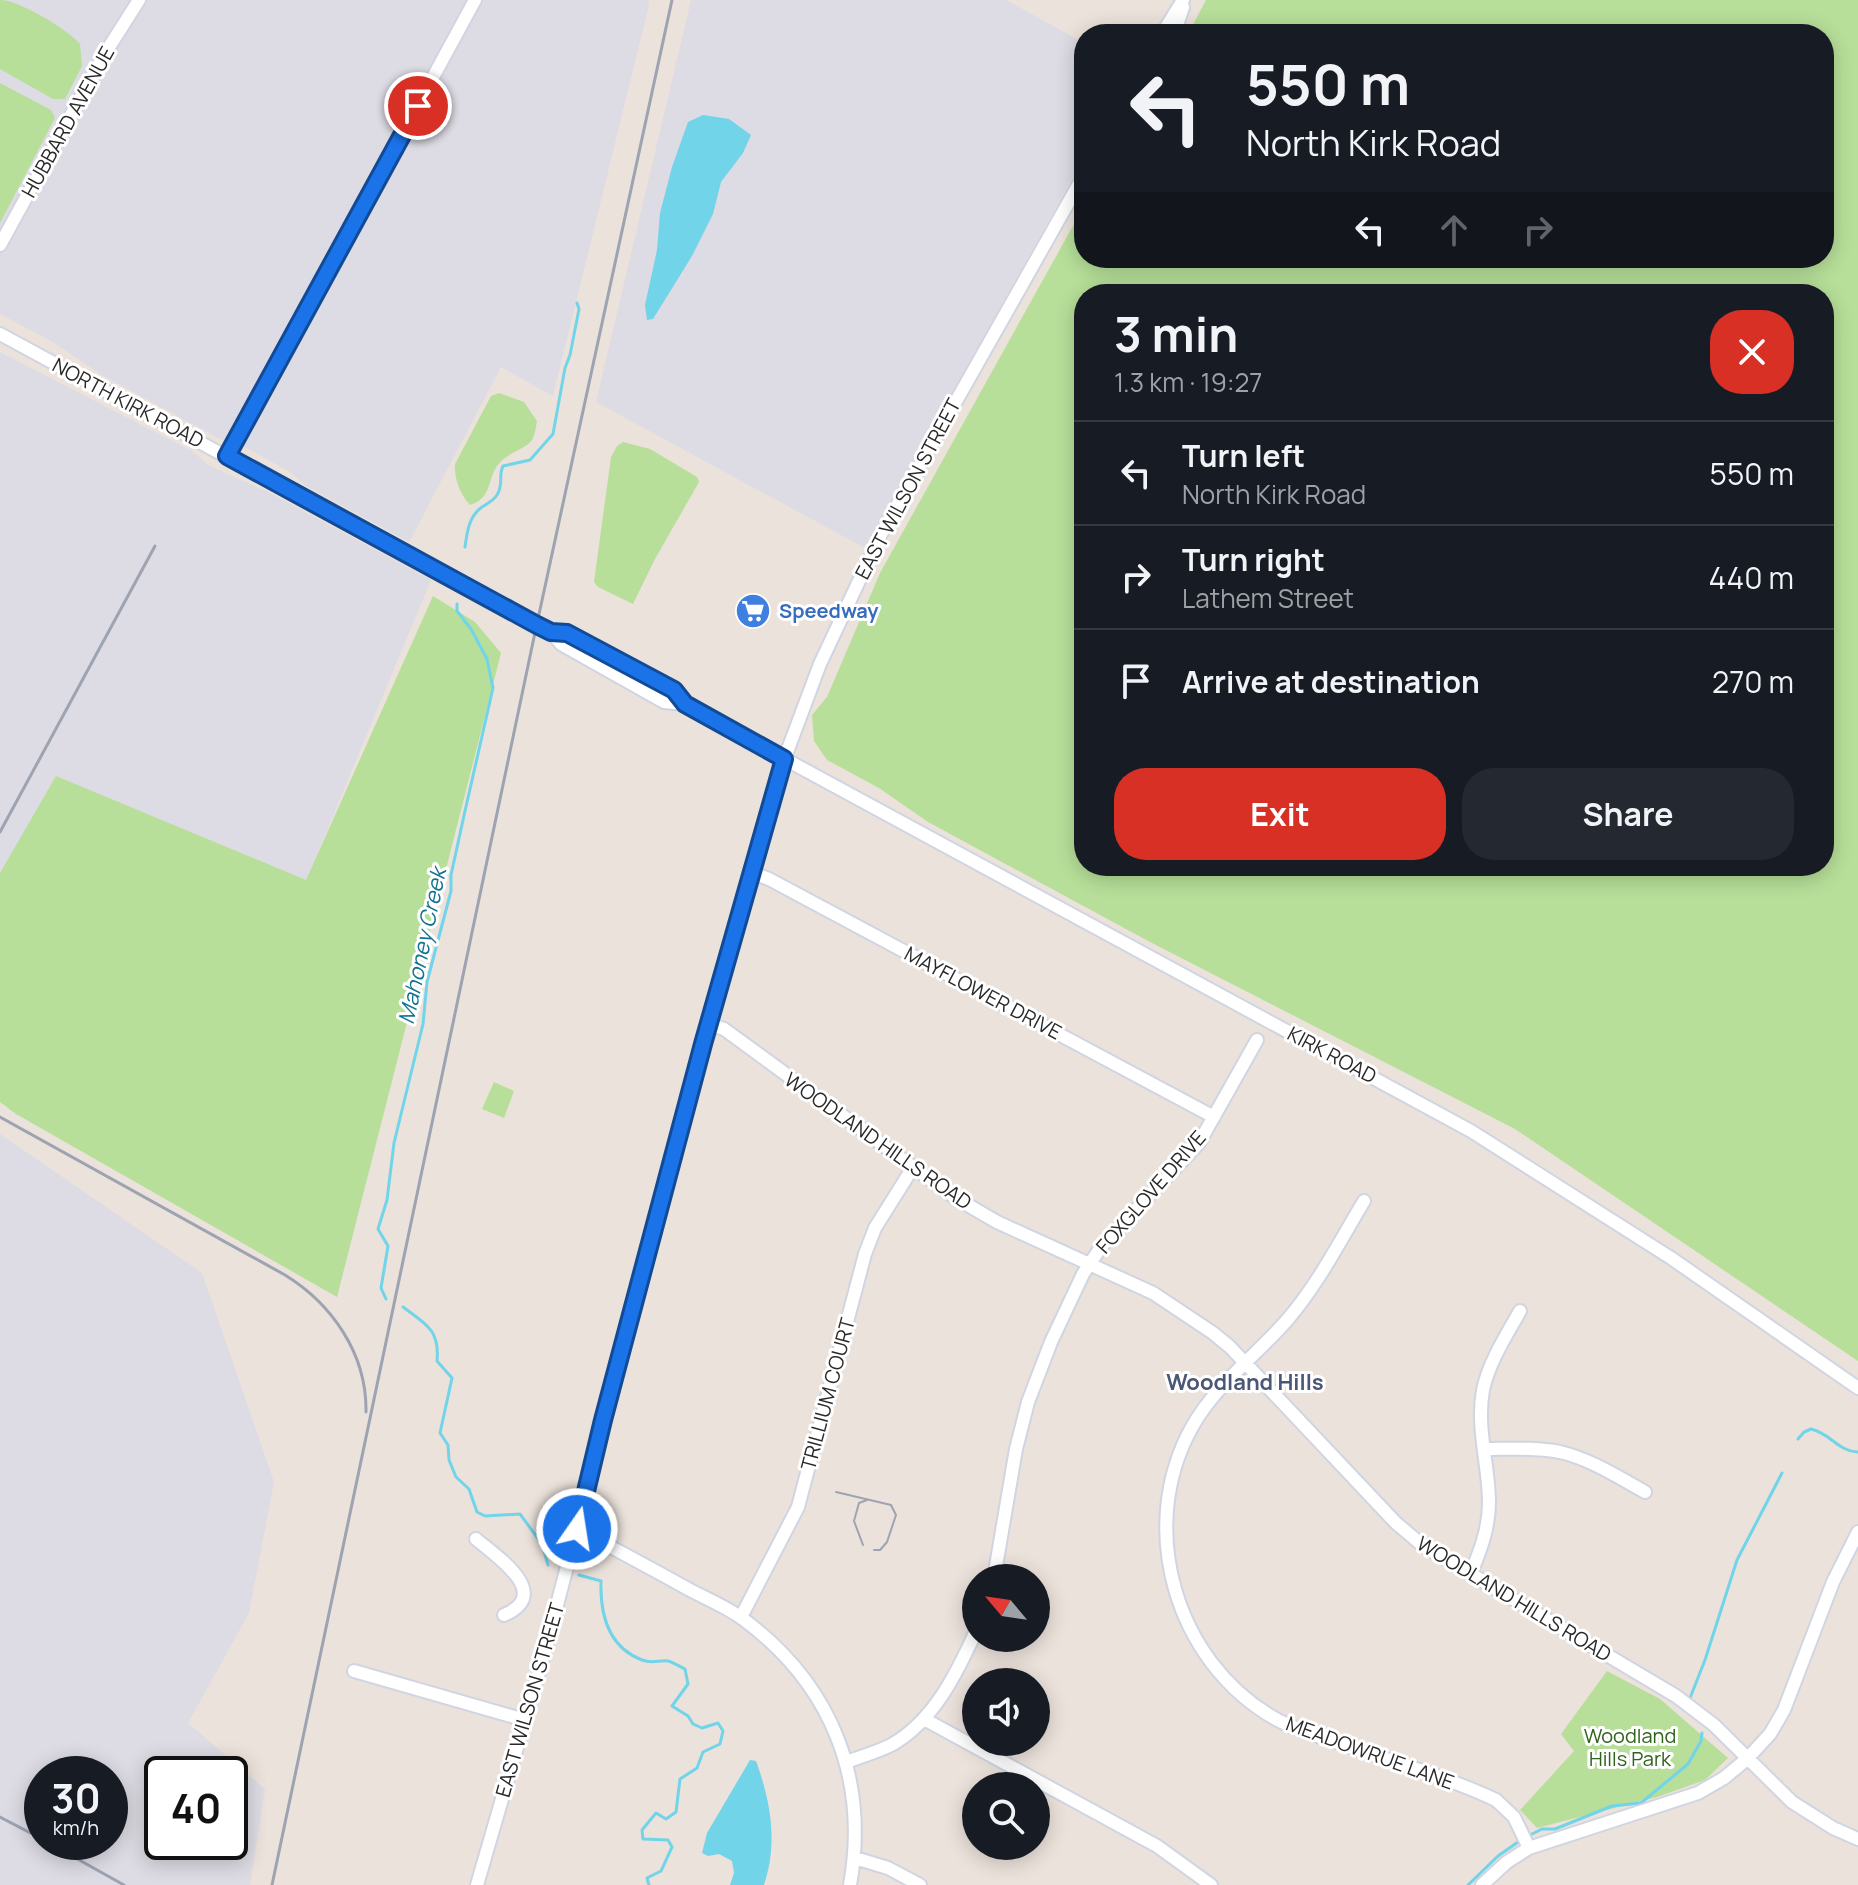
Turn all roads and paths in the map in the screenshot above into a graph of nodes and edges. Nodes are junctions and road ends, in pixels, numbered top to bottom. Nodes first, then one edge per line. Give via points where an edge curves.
1 (139, 0) edge
2 (475, 0) edge
3 (1184, 0) edge
4 (1168, 24) edge
5 (1177, 24) edge
6 (1074, 193) edge
7 (0, 245) edge
8 (0, 334) edge
9 (227, 456) junction
10 (784, 759) junction
11 (750, 872) junction
12 (709, 1024) junction
13 (1257, 1040) dead end
14 (1214, 1117) junction
15 (912, 1169) junction
16 (1364, 1201) dead end
17 (1088, 1264) junction
18 (1520, 1311) dead end
19 (1245, 1363) junction
20 (1858, 1388) edge
21 (1484, 1449) junction
22 (1645, 1492) dead end
23 (577, 1529) junction
24 (1858, 1532) edge
25 (476, 1539) dead end
26 (996, 1564) edge
27 (1470, 1575) junction
28 (504, 1615) dead end
29 (741, 1617) junction
30 (966, 1652) edge
31 (354, 1671) dead end
32 (924, 1719) junction
33 (525, 1720) junction
34 (1747, 1759) junction
35 (847, 1762) junction
36 (1858, 1839) edge
37 (1529, 1848) junction
38 (855, 1858) junction
39 (477, 1885) edge
40 (850, 1885) edge
41 (920, 1885) edge
42 (1211, 1885) edge
43 (1482, 1885) edge

1 - 7 street, HUBBARD AVENUE
2 - 9 street
3 - 4 street
3 - 5 street
6 - 10 street, EAST WILSON STREET via 881,534
8 - 9 street, NORTH KIRK ROAD
9 - 10 street, NORTH KIRK ROAD via 551,632 561,644 664,702 685,704
10 - 11 street, EAST WILSON STREET
10 - 20 street, KIRK ROAD via 1471,1131 1671,1258
11 - 12 street, EAST WILSON STREET
11 - 14 street, MAYFLOWER DRIVE
12 - 15 street, WOODLAND HILLS ROAD via 724,1029
12 - 23 street, EAST WILSON STREET
13 - 14 street, FOXGLOVE DRIVE
14 - 17 street, FOXGLOVE DRIVE via 1199,1143
15 - 17 street, WOODLAND HILLS ROAD via 975,1210
15 - 29 street, TRILLIUM COURT via 865,1254 798,1507
16 - 19 street, MEADOWRUE LANE via 1301,1303
17 - 19 street, WOODLAND HILLS ROAD via 1174,1305
17 - 26 street, FOXGLOVE DRIVE via 1028,1402
18 - 21 street via 1486,1379
19 - 27 street, WOODLAND HILLS ROAD via 1404,1530
19 - 37 street, MEADOWRUE LANE via 1199,1415 1171,1482 1166,1520 1169,1562 1175,1594 1193,1636 1220,1673 1266,1713 1496,1800 1514,1817
21 - 22 street via 1560,1452
21 - 27 street via 1489,1505
23 - 29 street
23 - 33 street, EAST WILSON STREET
24 - 34 street via 1784,1710
25 - 28 street via 524,1587 518,1604
27 - 34 street, WOODLAND HILLS ROAD via 1676,1696
29 - 35 street via 801,1674 829,1718
30 - 32 street
31 - 33 street
32 - 35 street via 894,1743
32 - 42 street via 1157,1846 1188,1876
33 - 39 street, EAST WILSON STREET
34 - 36 street, WOODLAND HILLS ROAD via 1805,1812
34 - 37 street via 1698,1793
35 - 38 street via 856,1809
37 - 43 street
38 - 40 street
38 - 41 street

